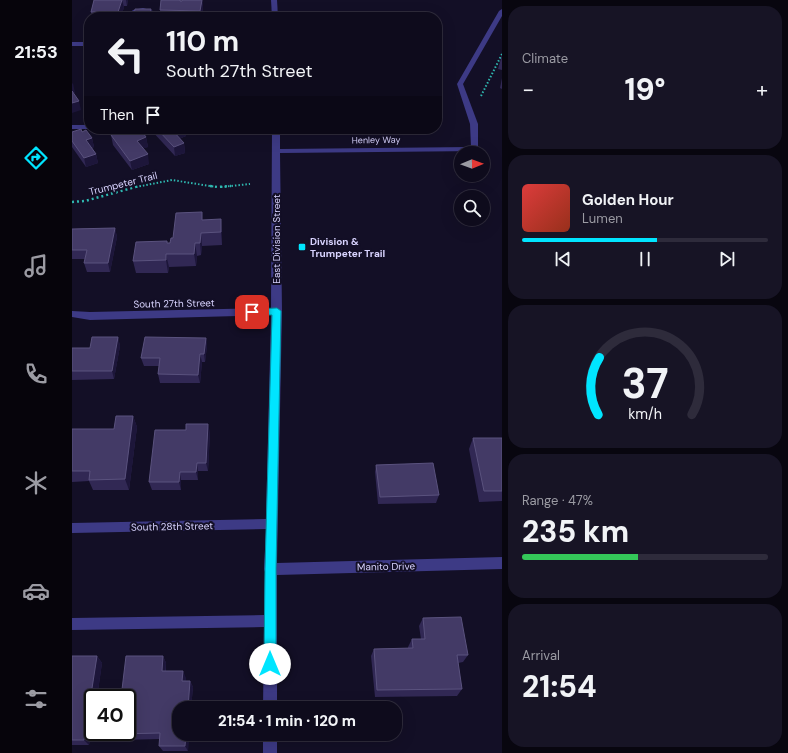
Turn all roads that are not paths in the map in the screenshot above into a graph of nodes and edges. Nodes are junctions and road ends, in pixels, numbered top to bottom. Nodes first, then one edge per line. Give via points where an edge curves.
1 (274, 0) edge
2 (502, 11) edge
3 (133, 12) edge
4 (153, 12) edge
5 (276, 12) edge
6 (499, 20) edge
7 (72, 44) edge
8 (84, 44) edge
9 (84, 126) edge
10 (72, 127) edge
11 (276, 134) edge
12 (276, 151) junction
13 (277, 311) junction
14 (72, 314) edge
15 (272, 524) junction
16 (72, 528) edge
17 (502, 563) edge
18 (270, 569) junction
19 (270, 621) junction
20 (72, 624) edge
21 (270, 701) edge
22 (270, 741) edge
23 (270, 753) edge

1 - 5 street
2 - 6 street
3 - 4 street
6 - 12 street, Henley Way via 460,84 474,124 475,149
7 - 8 street
9 - 10 street
11 - 12 street, East Division Street
12 - 13 street, East Division Street
13 - 14 street, South 27th Street via 90,316
13 - 15 street, East Division Street
15 - 16 street, South 28th Street
15 - 18 street, East Division Street
17 - 18 street, Manito Drive
18 - 19 street, East Division Street
19 - 20 street
19 - 21 street, East Division Street
22 - 23 street

